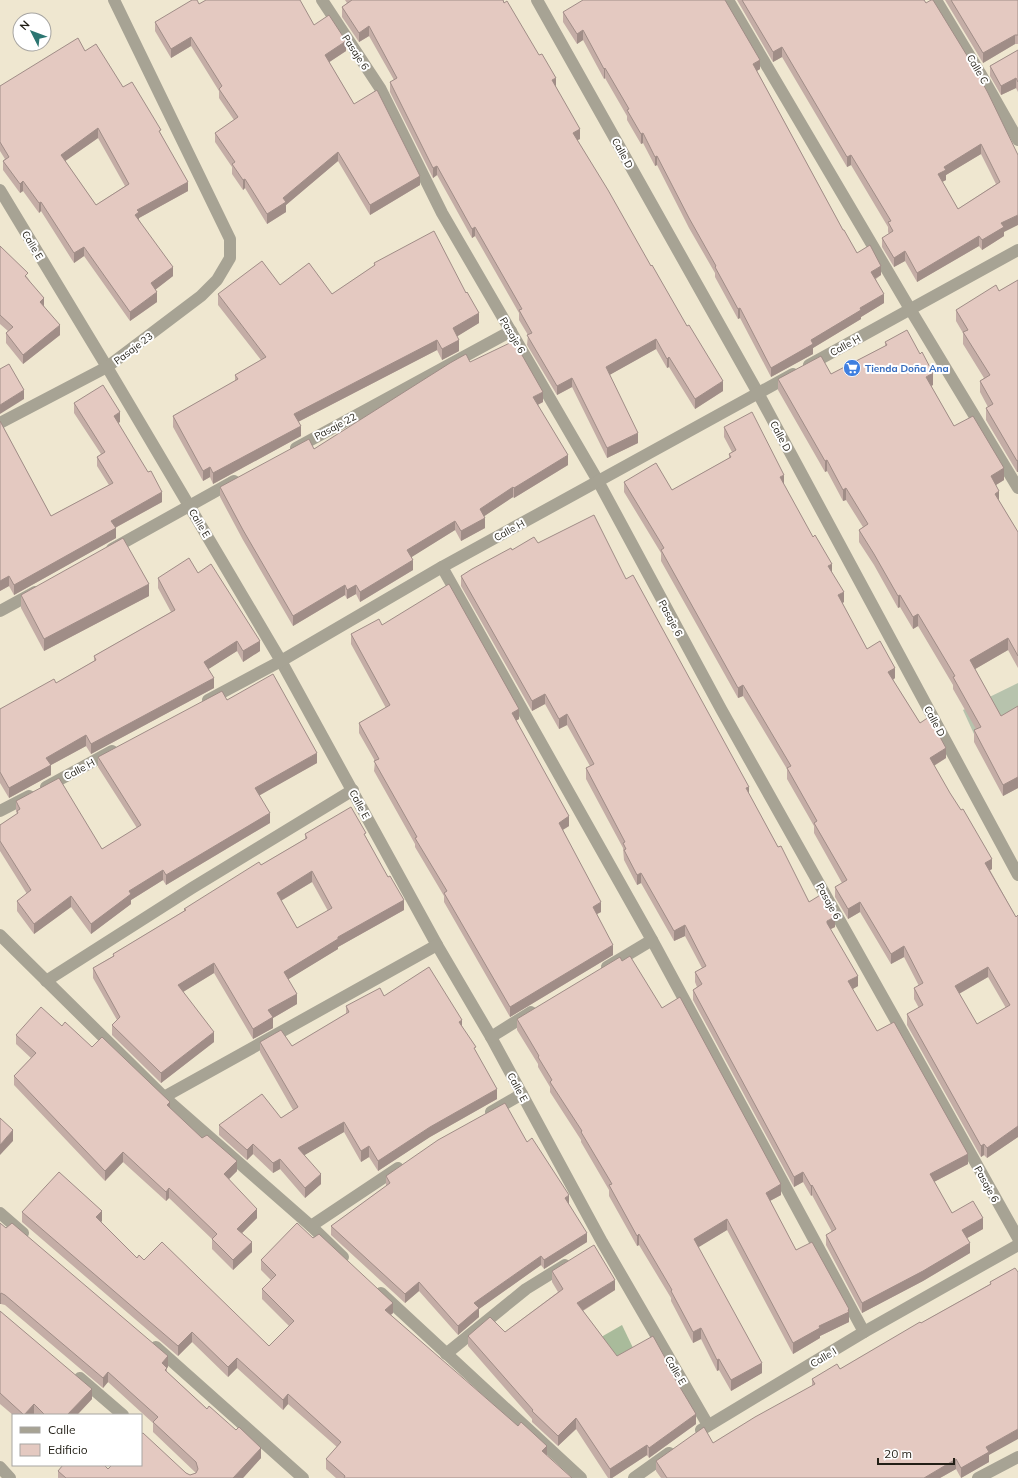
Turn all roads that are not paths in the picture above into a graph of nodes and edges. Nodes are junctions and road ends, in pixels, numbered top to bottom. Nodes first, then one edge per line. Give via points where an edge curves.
1 (114, 0) edge
2 (322, 0) edge
3 (537, 0) edge
4 (728, 0) edge
5 (936, 0) edge
6 (993, 66) edge
7 (980, 73) junction
8 (1018, 140) edge
9 (0, 190) edge
10 (1018, 250) edge
11 (910, 309) junction
12 (511, 331) junction
13 (107, 367) junction
14 (758, 393) junction
15 (0, 423) edge
16 (287, 452) edge
17 (246, 475) edge
18 (598, 481) junction
19 (1018, 488) edge
20 (190, 505) junction
21 (101, 555) edge
22 (442, 567) junction
23 (47, 586) edge
24 (0, 611) edge
25 (281, 661) junction
26 (197, 706) edge
27 (120, 747) edge
28 (353, 790) junction
29 (0, 811) edge
30 (1018, 875) edge
31 (0, 935) edge
32 (652, 940) junction
33 (437, 946) junction
34 (599, 972) edge
35 (46, 981) junction
36 (538, 1008) edge
37 (491, 1037) junction
38 (522, 1094) junction
39 (164, 1097) junction
40 (482, 1117) edge
41 (408, 1161) edge
42 (0, 1213) edge
43 (311, 1226) junction
44 (30, 1238) edge
45 (1018, 1238) edge
46 (602, 1242) junction
47 (1018, 1245) edge
48 (590, 1250) edge
49 (577, 1258) edge
50 (350, 1263) edge
51 (372, 1284) edge
52 (864, 1332) junction
53 (147, 1340) edge
54 (446, 1354) junction
55 (73, 1372) edge
56 (122, 1414) edge
57 (708, 1425) junction
58 (689, 1438) edge
59 (677, 1447) edge
60 (1018, 1457) edge
61 (0, 1467) edge
62 (10, 1478) edge
63 (302, 1478) edge
64 (581, 1478) edge
65 (634, 1478) edge
66 (978, 1478) edge

1 - 13 street, Pasaje 23 via 230,239 230,258 217,280 201,296
2 - 12 street, Pasaje 6 via 380,88 442,213
3 - 14 street, Calle D
4 - 11 street
5 - 7 street, Calle C
6 - 7 street
7 - 8 street, Calle C
9 - 13 street, Calle E
10 - 11 street, Calle H
11 - 14 street, Calle H
11 - 19 street
12 - 16 street, Pasaje 22
12 - 18 street, Pasaje 6
13 - 15 street, Pasaje 23
13 - 20 street, Calle E
14 - 18 street, Calle H
14 - 30 street, Calle D
17 - 20 street
18 - 22 street, Calle H
18 - 45 street, Pasaje 6 via 721,709
20 - 21 street
20 - 25 street, Calle E
22 - 25 street, Calle H
22 - 32 street
23 - 24 street
25 - 26 street, Calle H
25 - 28 street, Calle E
27 - 29 street, Calle H
28 - 33 street, Calle E
28 - 35 street
31 - 35 street
32 - 34 street
32 - 52 street
33 - 37 street, Calle E
33 - 39 street
35 - 39 street
36 - 37 street
37 - 38 street, Calle E
38 - 40 street
38 - 46 street, Calle E
39 - 43 street
41 - 43 street
42 - 44 street
43 - 50 street
46 - 48 street
46 - 57 street, Calle E
47 - 52 street, Calle I
49 - 54 street via 526,1289
51 - 54 street
52 - 57 street, Calle I
53 - 63 street
54 - 64 street
55 - 56 street
57 - 58 street, Calle I
59 - 65 street
60 - 66 street
61 - 62 street

